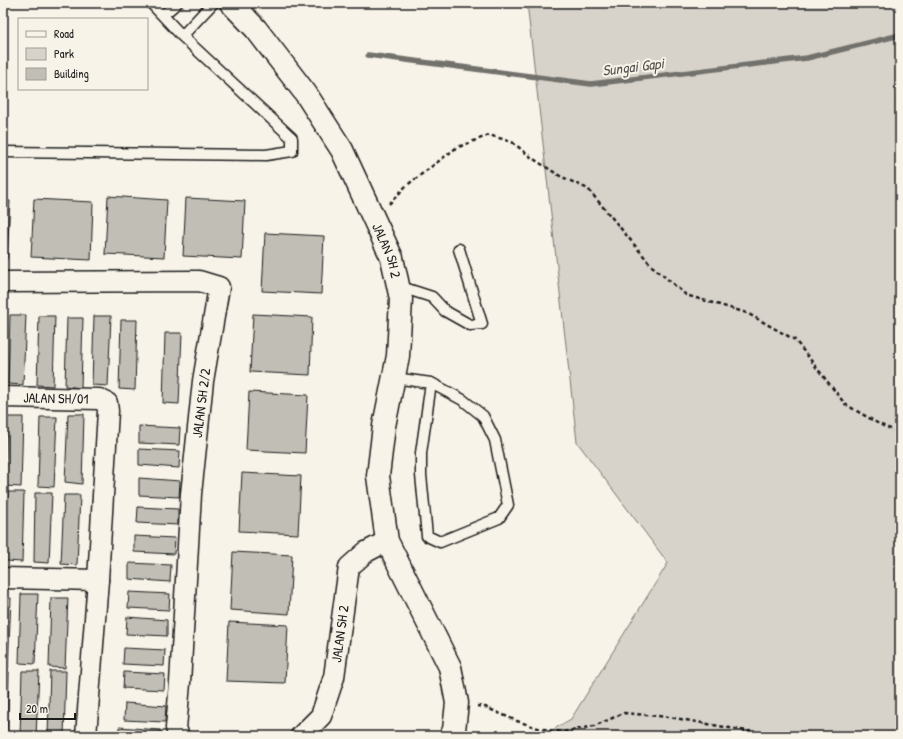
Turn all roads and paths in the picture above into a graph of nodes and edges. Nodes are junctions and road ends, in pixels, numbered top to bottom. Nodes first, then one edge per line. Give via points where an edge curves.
1 (151, 3) edge
2 (177, 3) edge
3 (213, 3) edge
4 (231, 3) edge
5 (163, 15) junction
6 (182, 36) junction
7 (3, 152) edge
8 (375, 219) junction
9 (459, 249) dead end
10 (3, 282) edge
11 (398, 286) junction
12 (394, 378) junction
13 (431, 383) junction
14 (3, 397) edge
15 (900, 433) edge
16 (386, 541) junction
17 (3, 578) edge
18 (98, 580) junction
19 (457, 702) junction
20 (86, 736) edge
21 (179, 736) edge
22 (301, 736) edge
23 (451, 736) edge
24 (764, 736) edge

1 - 5 lane
2 - 5 lane
3 - 6 lane
4 - 8 street, JALAN SH 2 via 256,29 306,94 342,150
5 - 6 lane
6 - 7 lane via 292,138 292,151 266,155
8 - 11 street, JALAN SH 2 via 392,258
8 - 15 path via 406,186 456,148 489,135 512,142 560,176 588,189 652,266 686,295 747,313 795,340 845,404
9 - 11 lane via 482,324 470,325 445,311 432,297
10 - 21 street, JALAN SH 2/2 via 199,281 219,287 203,381 191,494 176,728
11 - 12 street, JALAN SH 2 via 401,299 398,356
12 - 13 lane
12 - 16 street, JALAN SH 2 via 384,426 378,476
13 - 13 lane via 463,400 483,416 495,440 508,505 499,518 440,542 427,536 421,475 421,453
14 - 18 street, JALAN SH/01 via 99,399 107,403
16 - 19 street, JALAN SH 2 via 450,667
16 - 22 street, JALAN SH 2 via 366,552 349,568 334,677 321,716
17 - 18 street
18 - 20 street
19 - 23 street, JALAN SH 2
19 - 24 path via 486,707 538,728 563,732 594,726 624,713 669,717

